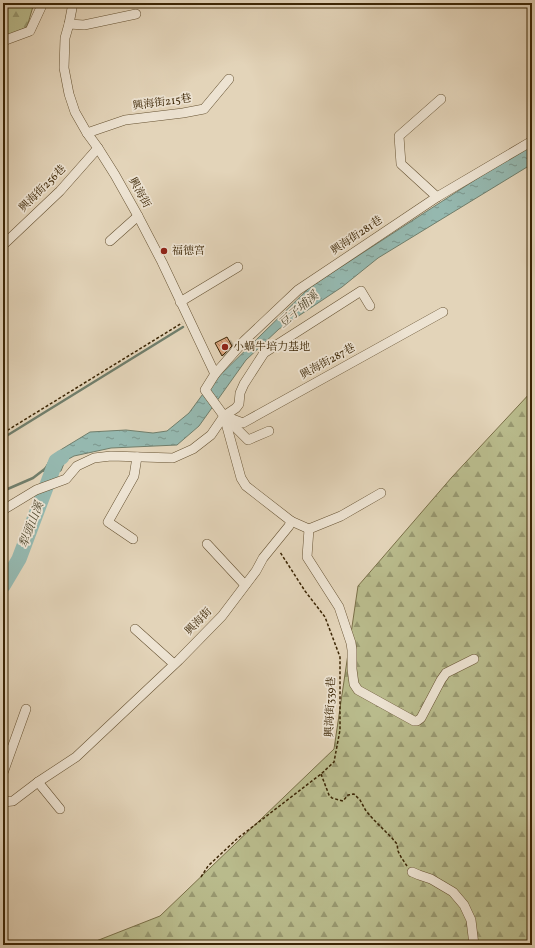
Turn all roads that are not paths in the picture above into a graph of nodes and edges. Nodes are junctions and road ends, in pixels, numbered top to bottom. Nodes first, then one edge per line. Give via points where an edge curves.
1 (43, 3) edge
2 (73, 3) edge
3 (136, 14) dead end
4 (70, 24) junction
5 (3, 41) edge
6 (229, 79) dead end
7 (441, 99) dead end
8 (87, 133) junction
9 (532, 141) edge
10 (98, 148) junction
11 (437, 197) junction
12 (138, 216) junction
13 (110, 241) dead end
14 (3, 245) edge
15 (238, 268) dead end
16 (180, 302) junction
17 (370, 306) dead end
18 (443, 312) dead end
19 (215, 374) junction
20 (224, 416) junction
21 (269, 431) dead end
22 (137, 457) junction
23 (381, 493) dead end
24 (3, 510) edge
25 (291, 521) junction
26 (309, 529) junction
27 (132, 539) dead end
28 (207, 544) dead end
29 (245, 585) junction
30 (135, 629) dead end
31 (474, 658) dead end
32 (174, 664) junction
33 (26, 709) dead end
34 (3, 773) edge
35 (38, 782) junction
36 (3, 802) edge
37 (60, 809) dead end
38 (412, 872) road end
39 (474, 945) edge

1 - 5 street via 30,31
2 - 4 street, 興海街
3 - 4 street via 84,25
4 - 8 street, 興海街 via 65,38 64,68 74,112
6 - 8 street, 興海街215巷 via 204,109 125,120
7 - 11 street via 399,136 400,164
8 - 10 street, 興海街
9 - 11 street, 興海街281巷
10 - 12 street, 興海街
10 - 14 street, 興海街256巷 via 60,191
11 - 19 street, 興海街281巷 via 298,290 244,341
12 - 13 street
12 - 16 street, 興海街
15 - 16 street
16 - 19 street, 興海街
17 - 20 street via 361,291 264,353 244,384 240,393 240,404
18 - 20 street, 興海街287巷 via 243,423
19 - 20 street via 205,390
20 - 21 street via 248,440
20 - 22 street via 211,435 193,449 173,458
20 - 25 street via 241,478 246,486
22 - 24 street via 94,458 77,466 66,479 36,490
22 - 27 street via 134,476 108,522
23 - 26 street via 341,516
25 - 26 street
25 - 29 street, 興海街
26 - 31 street via 307,557 339,607 351,643 354,684 358,690 418,721 446,674
28 - 29 street
29 - 32 street, 興海街 via 222,616
30 - 32 street
32 - 35 street, 興海街 via 76,757
33 - 34 street
35 - 36 street, 興海街 via 13,801
35 - 37 street
38 - 39 street via 431,879 453,892 464,905 471,920

